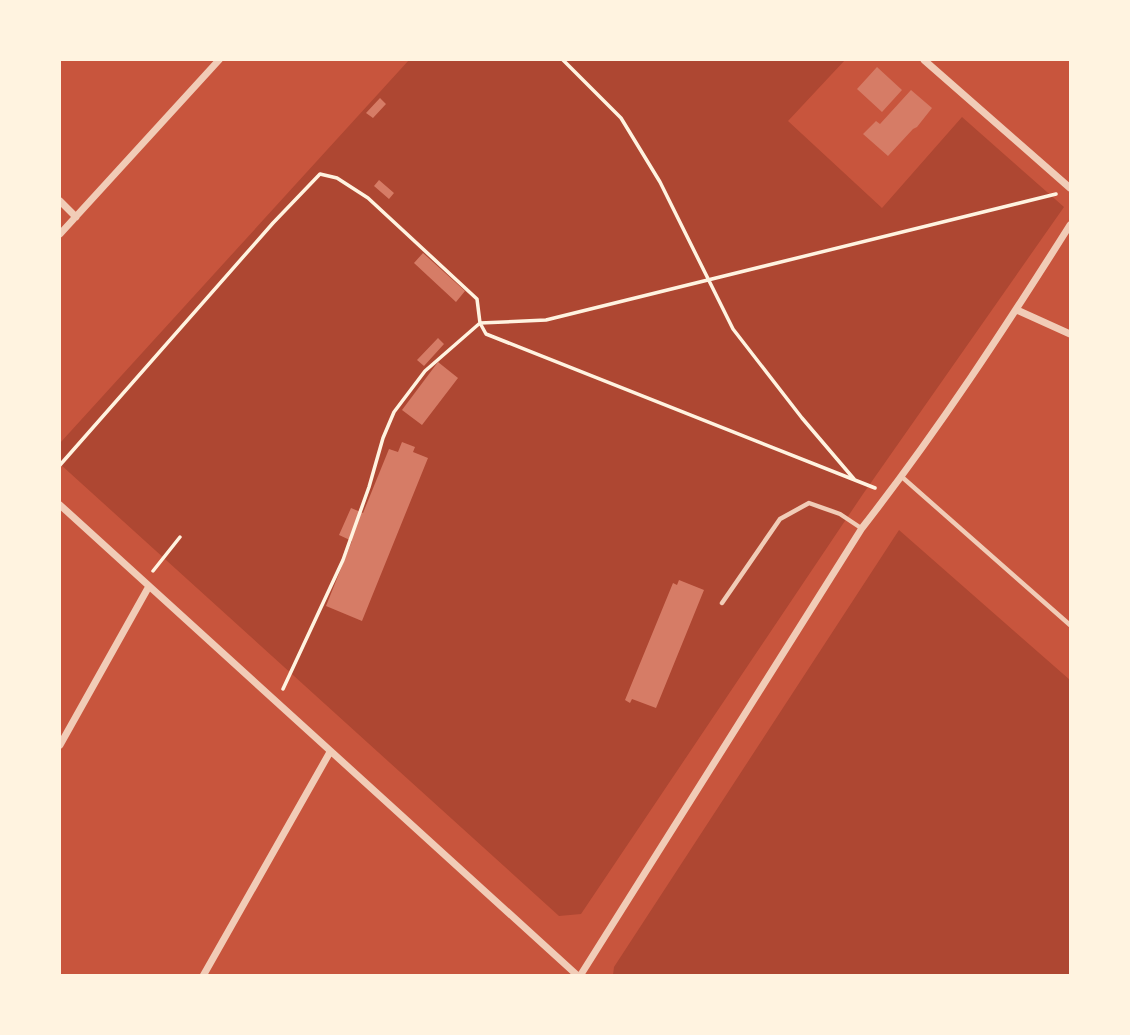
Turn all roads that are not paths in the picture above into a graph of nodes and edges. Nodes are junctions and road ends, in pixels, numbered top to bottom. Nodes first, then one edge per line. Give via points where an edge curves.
1 (219, 60) edge
2 (924, 60) edge
3 (1070, 188) edge
4 (60, 201) edge
5 (76, 217) junction
6 (1070, 225) edge
7 (60, 234) edge
8 (1017, 310) junction
9 (1070, 334) edge
10 (902, 477) junction
11 (60, 505) edge
12 (862, 528) junction
13 (146, 586) junction
14 (722, 603) dead end
15 (1070, 625) edge
16 (60, 745) edge
17 (330, 752) junction
18 (203, 975) edge
19 (579, 975) edge

1 - 5 street
2 - 3 street
4 - 5 street
5 - 7 street
6 - 8 street
8 - 9 street
8 - 10 street
10 - 12 street
10 - 15 lane
11 - 13 street
12 - 14 lane via 809,503 780,519
12 - 19 street
13 - 16 street
13 - 17 street
17 - 18 street
17 - 19 street

